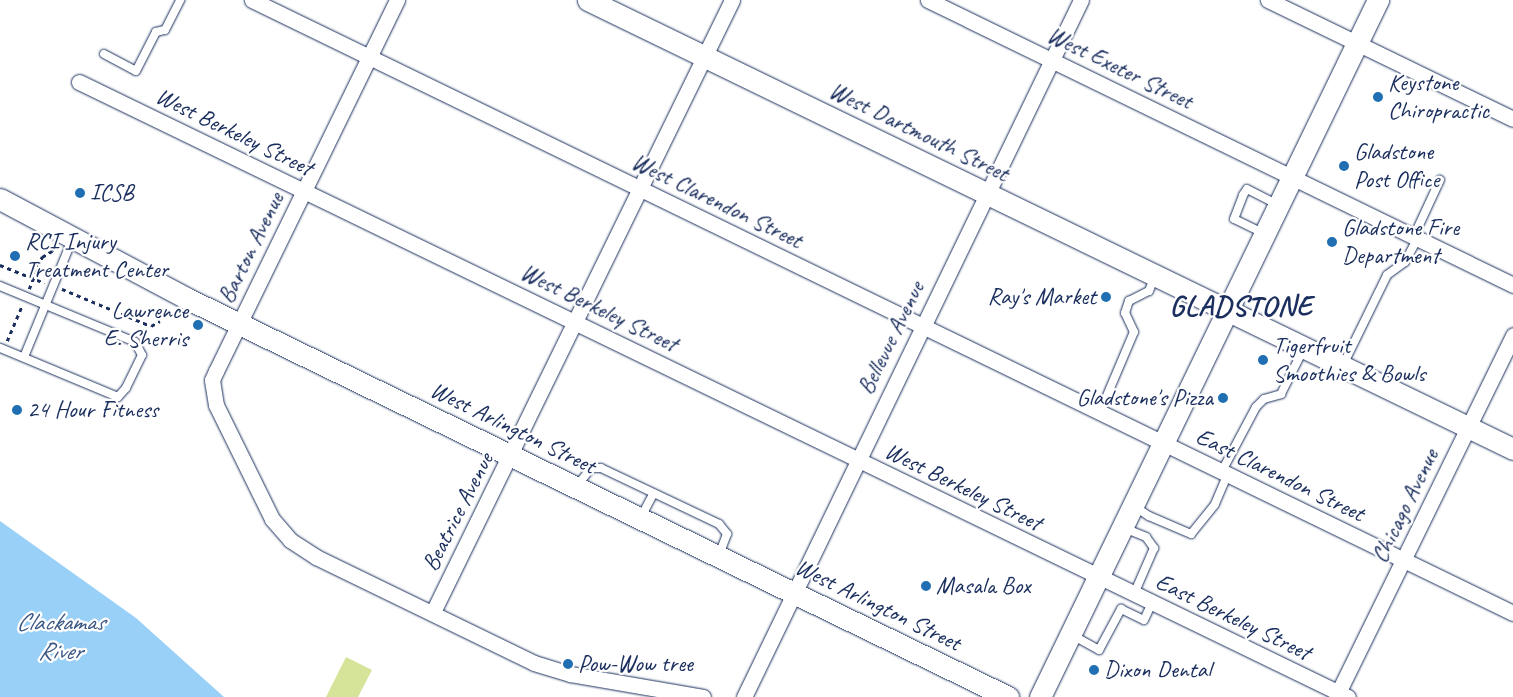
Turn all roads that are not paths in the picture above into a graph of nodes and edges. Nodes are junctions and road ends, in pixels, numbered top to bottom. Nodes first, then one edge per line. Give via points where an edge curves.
1 (180, 0) edge
2 (252, 0) edge
3 (397, 0) edge
4 (588, 0) edge
5 (732, 0) edge
6 (928, 0) edge
7 (1081, 0) edge
8 (1268, 0) edge
9 (1378, 0) edge
10 (1357, 42) junction
11 (104, 54) dead end
12 (369, 56) junction
13 (705, 57) junction
14 (1052, 60) junction
15 (80, 82) dead end
16 (1513, 119) edge
17 (1293, 176) junction
18 (1440, 180) dead end
19 (641, 190) junction
20 (304, 191) junction
21 (987, 193) junction
22 (0, 199) edge
23 (1279, 205) junction
24 (1265, 234) junction
25 (1416, 237) junction
26 (73, 238) junction
27 (1155, 275) junction
28 (1513, 285) edge
29 (0, 286) edge
30 (46, 305) junction
31 (1228, 311) junction
32 (576, 322) junction
33 (239, 324) junction
34 (922, 325) junction
35 (1513, 335) edge
36 (0, 348) edge
37 (1304, 348) junction
38 (24, 358) junction
39 (1342, 366) junction
40 (1100, 412) junction
41 (1467, 427) junction
42 (1163, 443) junction
43 (1513, 449) edge
44 (512, 456) junction
45 (857, 460) junction
46 (1225, 473) junction
47 (576, 488) junction
48 (654, 493) junction
49 (1133, 505) junction
50 (640, 519) junction
51 (1122, 527) junction
52 (719, 557) junction
53 (1404, 560) junction
54 (1098, 577) junction
55 (793, 593) junction
56 (1134, 594) junction
57 (1152, 603) junction
58 (433, 612) junction
59 (1513, 613) edge
60 (1070, 634) junction
61 (1341, 696) edge
62 (703, 697) edge
63 (744, 697) edge
64 (1008, 697) edge
65 (1040, 697) edge

1 - 11 lane via 165,30 156,32 136,71
2 - 12 street, West Clarendon Street
3 - 12 street, Barton Avenue
4 - 13 street, West Dartmouth Street
5 - 13 street, Beatrice Avenue
6 - 14 street, West Exeter Street
7 - 14 street, Bellevue Avenue
8 - 10 street
9 - 10 street
10 - 16 street
10 - 17 street
12 - 19 street, West Clarendon Street
12 - 20 street, Barton Avenue
13 - 19 street, Beatrice Avenue
13 - 21 street, West Dartmouth Street
14 - 17 street, West Exeter Street
14 - 21 street, Bellevue Avenue
15 - 20 street, West Berkeley Street
17 - 23 street
17 - 25 street, West Exeter Street
18 - 25 lane
19 - 32 street, Beatrice Avenue
19 - 34 street, West Clarendon Street
20 - 32 street, West Berkeley Street
20 - 33 street, Barton Avenue
21 - 27 street, West Dartmouth Street
21 - 34 street, Bellevue Avenue
22 - 26 street, West Arlington Street
23 - 24 street
23 - 24 lane via 1247,189 1243,196 1234,219
24 - 31 street
25 - 28 street, West Exeter Street
25 - 39 lane via 1405,262 1387,275
26 - 30 lane
26 - 33 street, West Arlington Street
27 - 31 street, West Dartmouth Street
27 - 40 lane via 1149,291 1129,300 1125,313 1134,332
29 - 30 lane
30 - 38 lane
30 - 38 lane via 136,342 142,355 118,397
31 - 37 street, West Dartmouth Street
31 - 42 street
32 - 44 street, Beatrice Avenue
32 - 45 street, West Berkeley Street
33 - 44 street, West Arlington Street
33 - 58 street, Barton Avenue via 212,380 216,405 266,511 284,534 316,557
34 - 40 street, West Clarendon Street
34 - 45 street, Bellevue Avenue
35 - 41 street, Chicago Avenue
36 - 38 lane
37 - 39 street, West Dartmouth Street
37 - 46 lane via 1281,394 1264,399 1252,413
39 - 41 street, West Dartmouth Street
40 - 42 street, West Clarendon Street
41 - 43 street, West Dartmouth Street
41 - 53 street, Chicago Avenue
42 - 46 street, East Clarendon Street
42 - 49 street
44 - 47 street, West Arlington Street
44 - 58 street, Beatrice Avenue
45 - 54 street, West Berkeley Street
45 - 55 street, Bellevue Avenue
46 - 49 lane via 1215,504 1191,534 1149,516
46 - 53 street, East Clarendon Street
47 - 48 lane via 591,468 601,468
47 - 50 street, West Arlington Street
48 - 50 lane
48 - 52 lane via 719,524 727,534
49 - 51 street
50 - 52 street, West Arlington Street
51 - 54 street
51 - 56 lane via 1146,537 1154,548
52 - 55 street, West Arlington Street
53 - 59 street, East Clarendon Street
53 - 61 street, Chicago Avenue
54 - 56 street, East Berkeley Street
54 - 60 street
55 - 63 street, Bellevue Avenue
55 - 64 street, West Arlington Street
56 - 57 street, East Berkeley Street
57 - 60 lane via 1144,620 1121,610 1099,650
57 - 61 street, East Berkeley Street
58 - 62 street via 534,662 570,674
60 - 65 street

